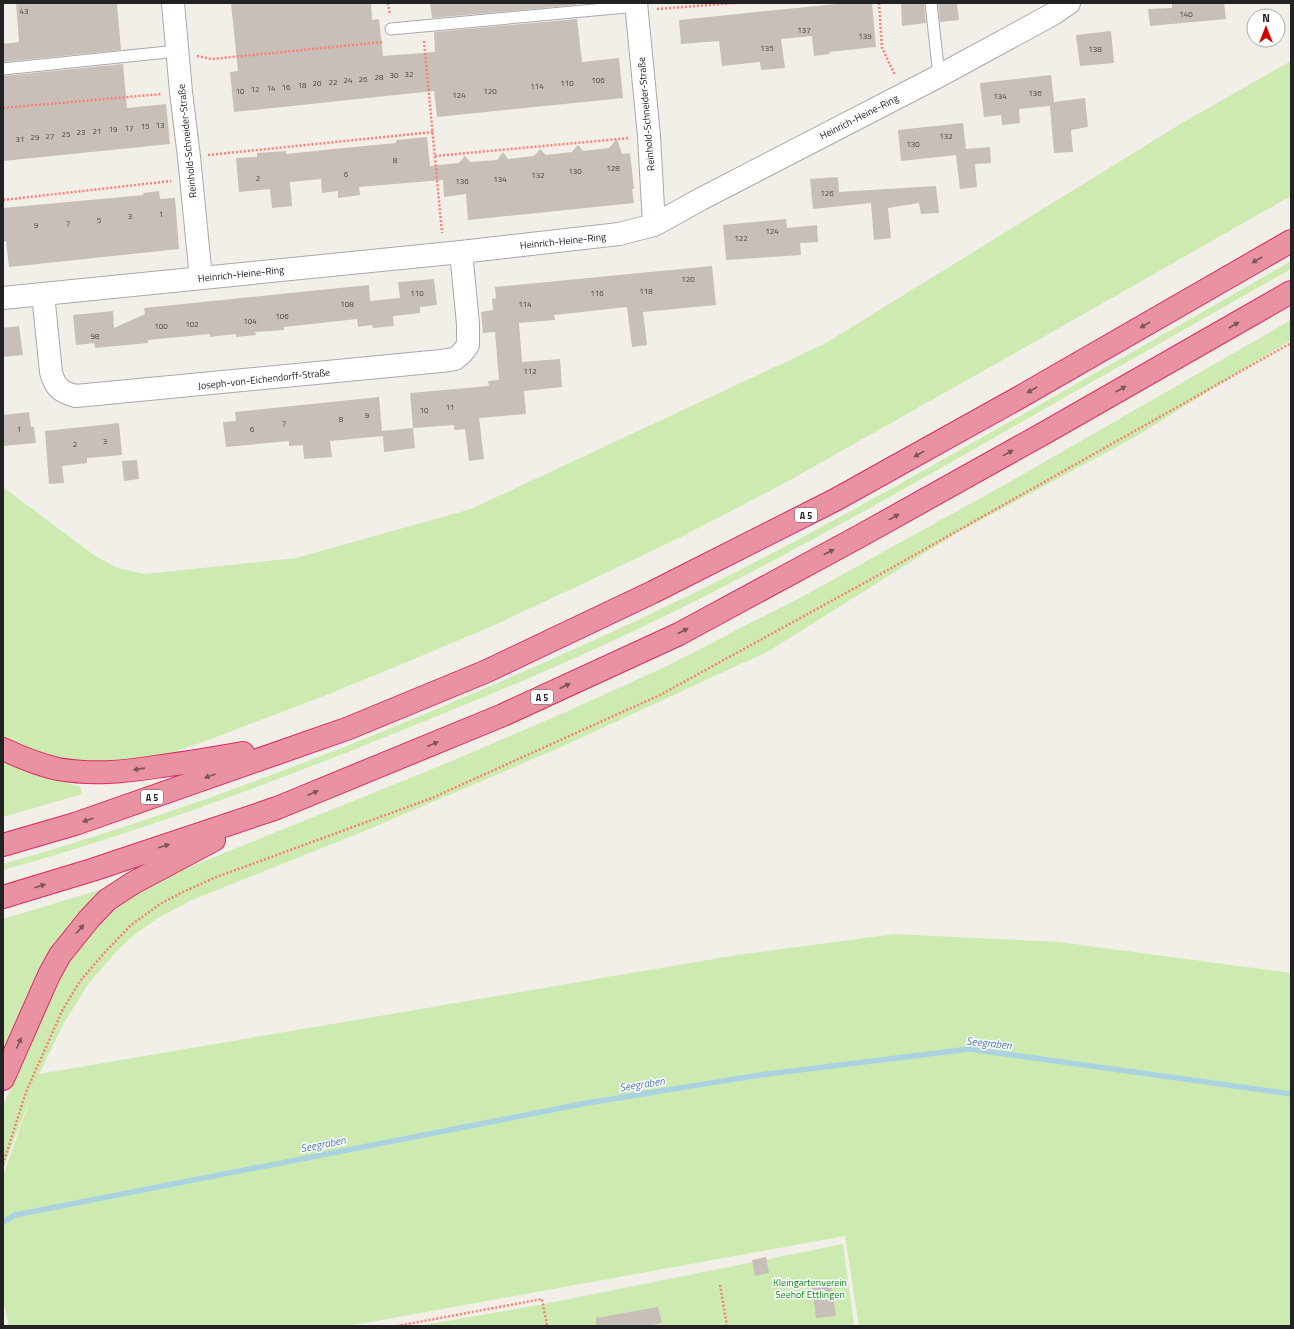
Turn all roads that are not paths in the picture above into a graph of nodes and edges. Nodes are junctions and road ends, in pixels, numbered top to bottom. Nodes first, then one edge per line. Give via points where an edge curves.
1 (173, 3) edge
2 (931, 3) edge
3 (1069, 3) edge
4 (637, 5) edge
5 (391, 29) road end
6 (177, 51) junction
7 (3, 68) edge
8 (939, 76) junction
9 (654, 226) junction
10 (1291, 241) edge
11 (453, 253) junction
12 (201, 278) junction
13 (1291, 292) edge
14 (43, 294) junction
15 (3, 298) edge
16 (300, 744) junction
17 (3, 749) edge
18 (277, 808) junction
19 (3, 845) edge
20 (3, 897) edge
21 (3, 1078) edge

1 - 6 street, Reinhold-Schneider-Straße
2 - 8 lane
3 - 8 street, Heinrich-Heine-Ring
4 - 5 lane
4 - 9 street, Reinhold-Schneider-Straße
6 - 7 lane
6 - 12 street, Reinhold-Schneider-Straße
8 - 9 street, Heinrich-Heine-Ring
9 - 11 street, Heinrich-Heine-Ring via 619,234
10 -> 16 highway, A 5 via 835,500 653,592 487,670 349,728
11 - 12 street, Heinrich-Heine-Ring
11 - 14 street, Joseph-von-Eichendorff-Straße via 468,324 468,345 455,359 441,361 76,396 65,393 53,380
12 - 14 street, Heinrich-Heine-Ring
18 -> 13 highway, A 5 via 503,715 679,634 896,516
14 - 15 street, Heinrich-Heine-Ring
16 -> 17 highway via 114,773 57,768 36,763
16 -> 19 highway, A 5 via 75,824
20 -> 18 highway, A 5
21 -> 18 highway via 60,955 108,900 133,882

